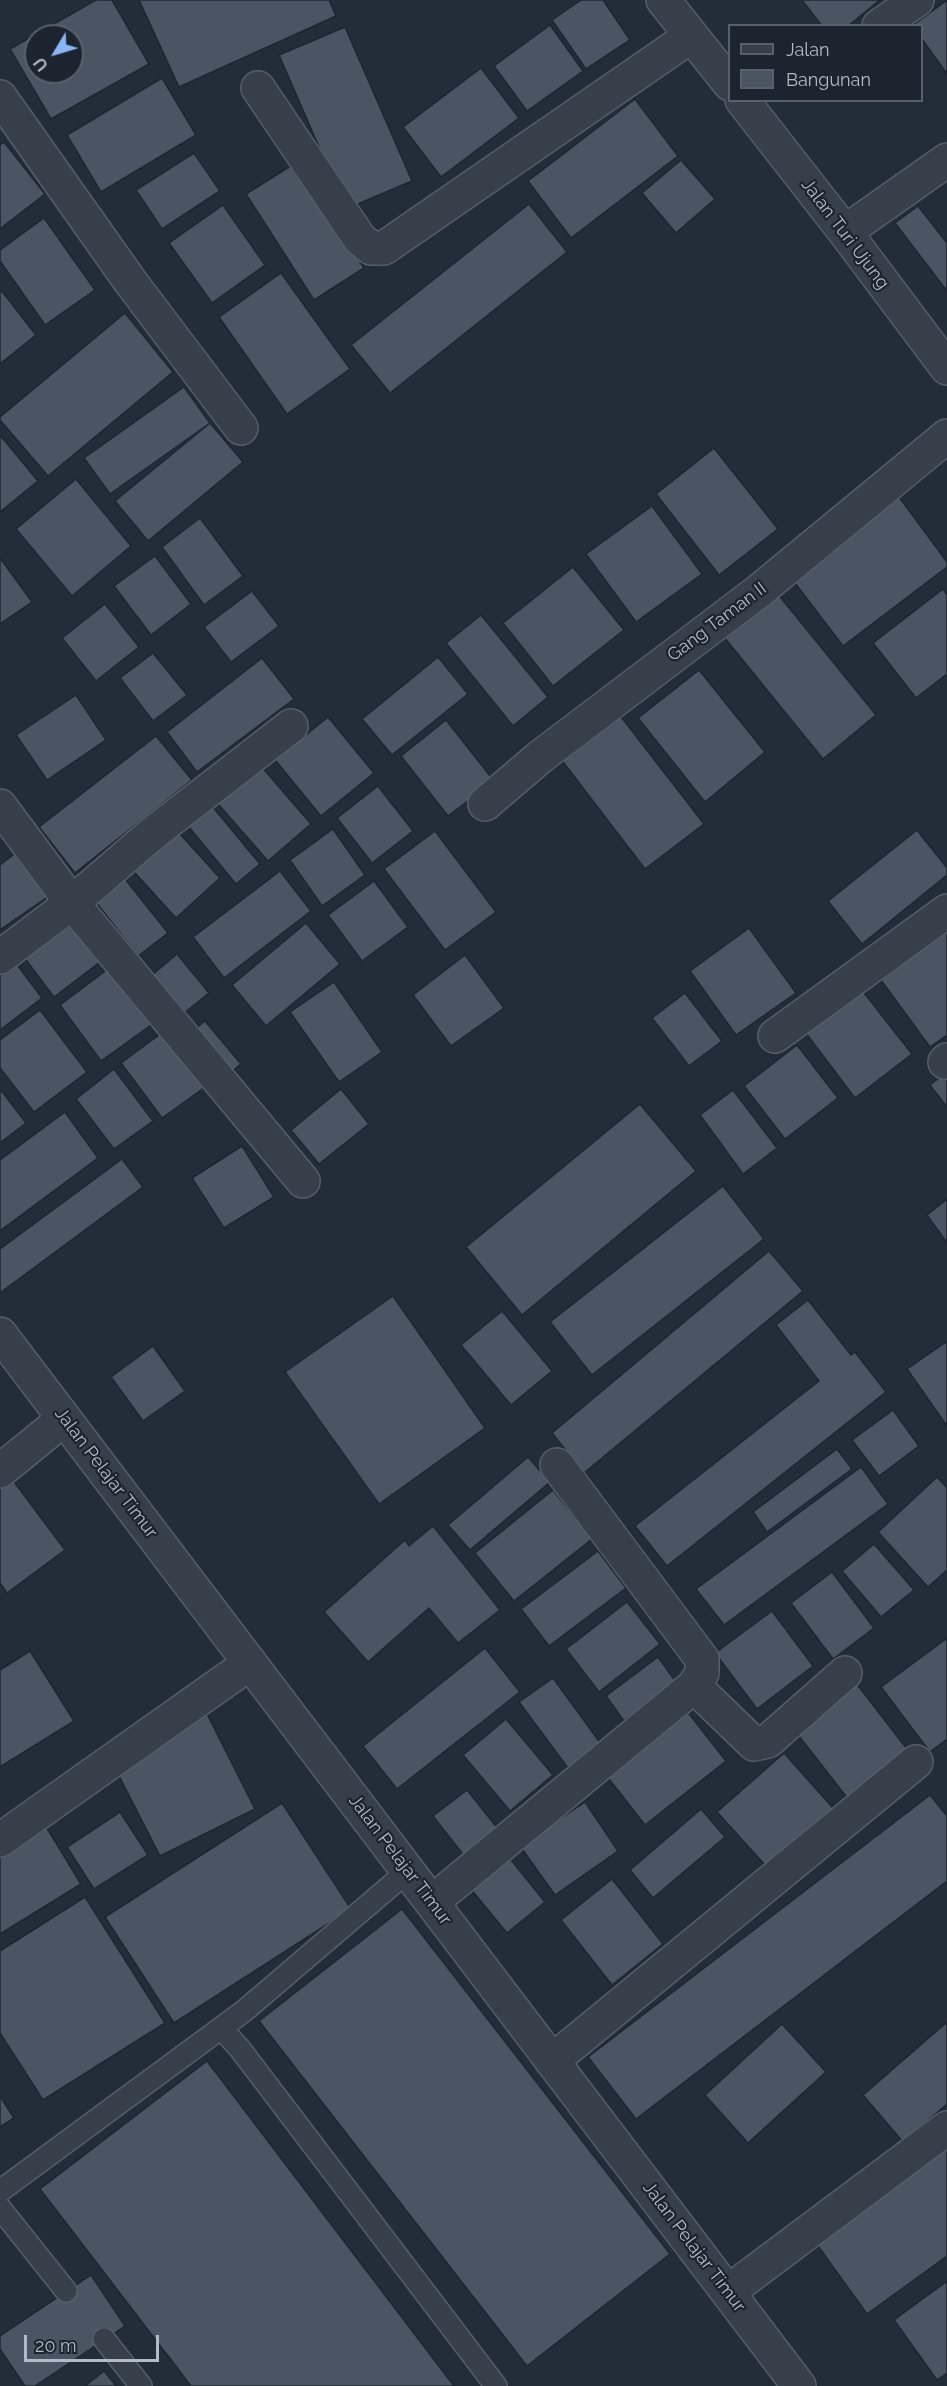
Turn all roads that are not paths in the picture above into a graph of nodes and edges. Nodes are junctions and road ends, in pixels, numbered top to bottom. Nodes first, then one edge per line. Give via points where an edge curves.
1 (663, 0) edge
2 (917, 0) edge
3 (882, 24) edge
4 (691, 36) junction
5 (728, 83) edge
6 (258, 88) dead end
7 (0, 97) edge
8 (754, 104) edge
9 (947, 160) edge
10 (845, 232) junction
11 (947, 368) edge
12 (241, 428) dead end
13 (947, 436) edge
14 (291, 726) dead end
15 (485, 804) dead end
16 (0, 806) edge
17 (72, 903) junction
18 (947, 910) edge
19 (0, 957) edge
20 (776, 1036) dead end
21 (303, 1181) dead end
22 (0, 1334) edge
23 (64, 1419) junction
24 (556, 1465) dead end
25 (0, 1471) edge
26 (250, 1663) junction
27 (845, 1673) dead end
28 (694, 1686) junction
29 (916, 1762) dead end
30 (0, 1840) edge
31 (408, 1871) junction
32 (432, 1902) junction
33 (221, 2028) junction
34 (552, 2061) junction
35 (947, 2128) edge
36 (0, 2191) edge
37 (0, 2208) edge
38 (66, 2291) dead end
39 (728, 2292) junction
40 (104, 2339) dead end
41 (141, 2386) edge
42 (496, 2386) edge
43 (799, 2386) edge

1 - 4 street
2 - 3 street
4 - 5 street
4 - 6 street via 384,248 371,248 360,239
7 - 12 street via 130,281
8 - 10 street, Jalan Turi Ujung
9 - 10 street
10 - 11 street, Jalan Turi Ujung
13 - 15 street, Gang Taman II via 759,591 540,757
14 - 17 street via 152,834
16 - 17 street
17 - 19 street
17 - 21 street
18 - 20 street
22 - 23 street, Jalan Pelajar Timur
23 - 25 street
23 - 26 street, Jalan Pelajar Timur
24 - 28 street via 702,1659 702,1673
26 - 30 street
26 - 31 street, Jalan Pelajar Timur
27 - 28 street via 768,1741 754,1744
28 - 32 street
29 - 34 street
31 - 32 street, Jalan Pelajar Timur
31 - 33 lane
32 - 34 street, Jalan Pelajar Timur
33 - 36 lane
33 - 42 lane
34 - 39 street, Jalan Pelajar Timur
35 - 39 street
37 - 38 lane
39 - 43 street, Jalan Pelajar Timur
40 - 41 lane

